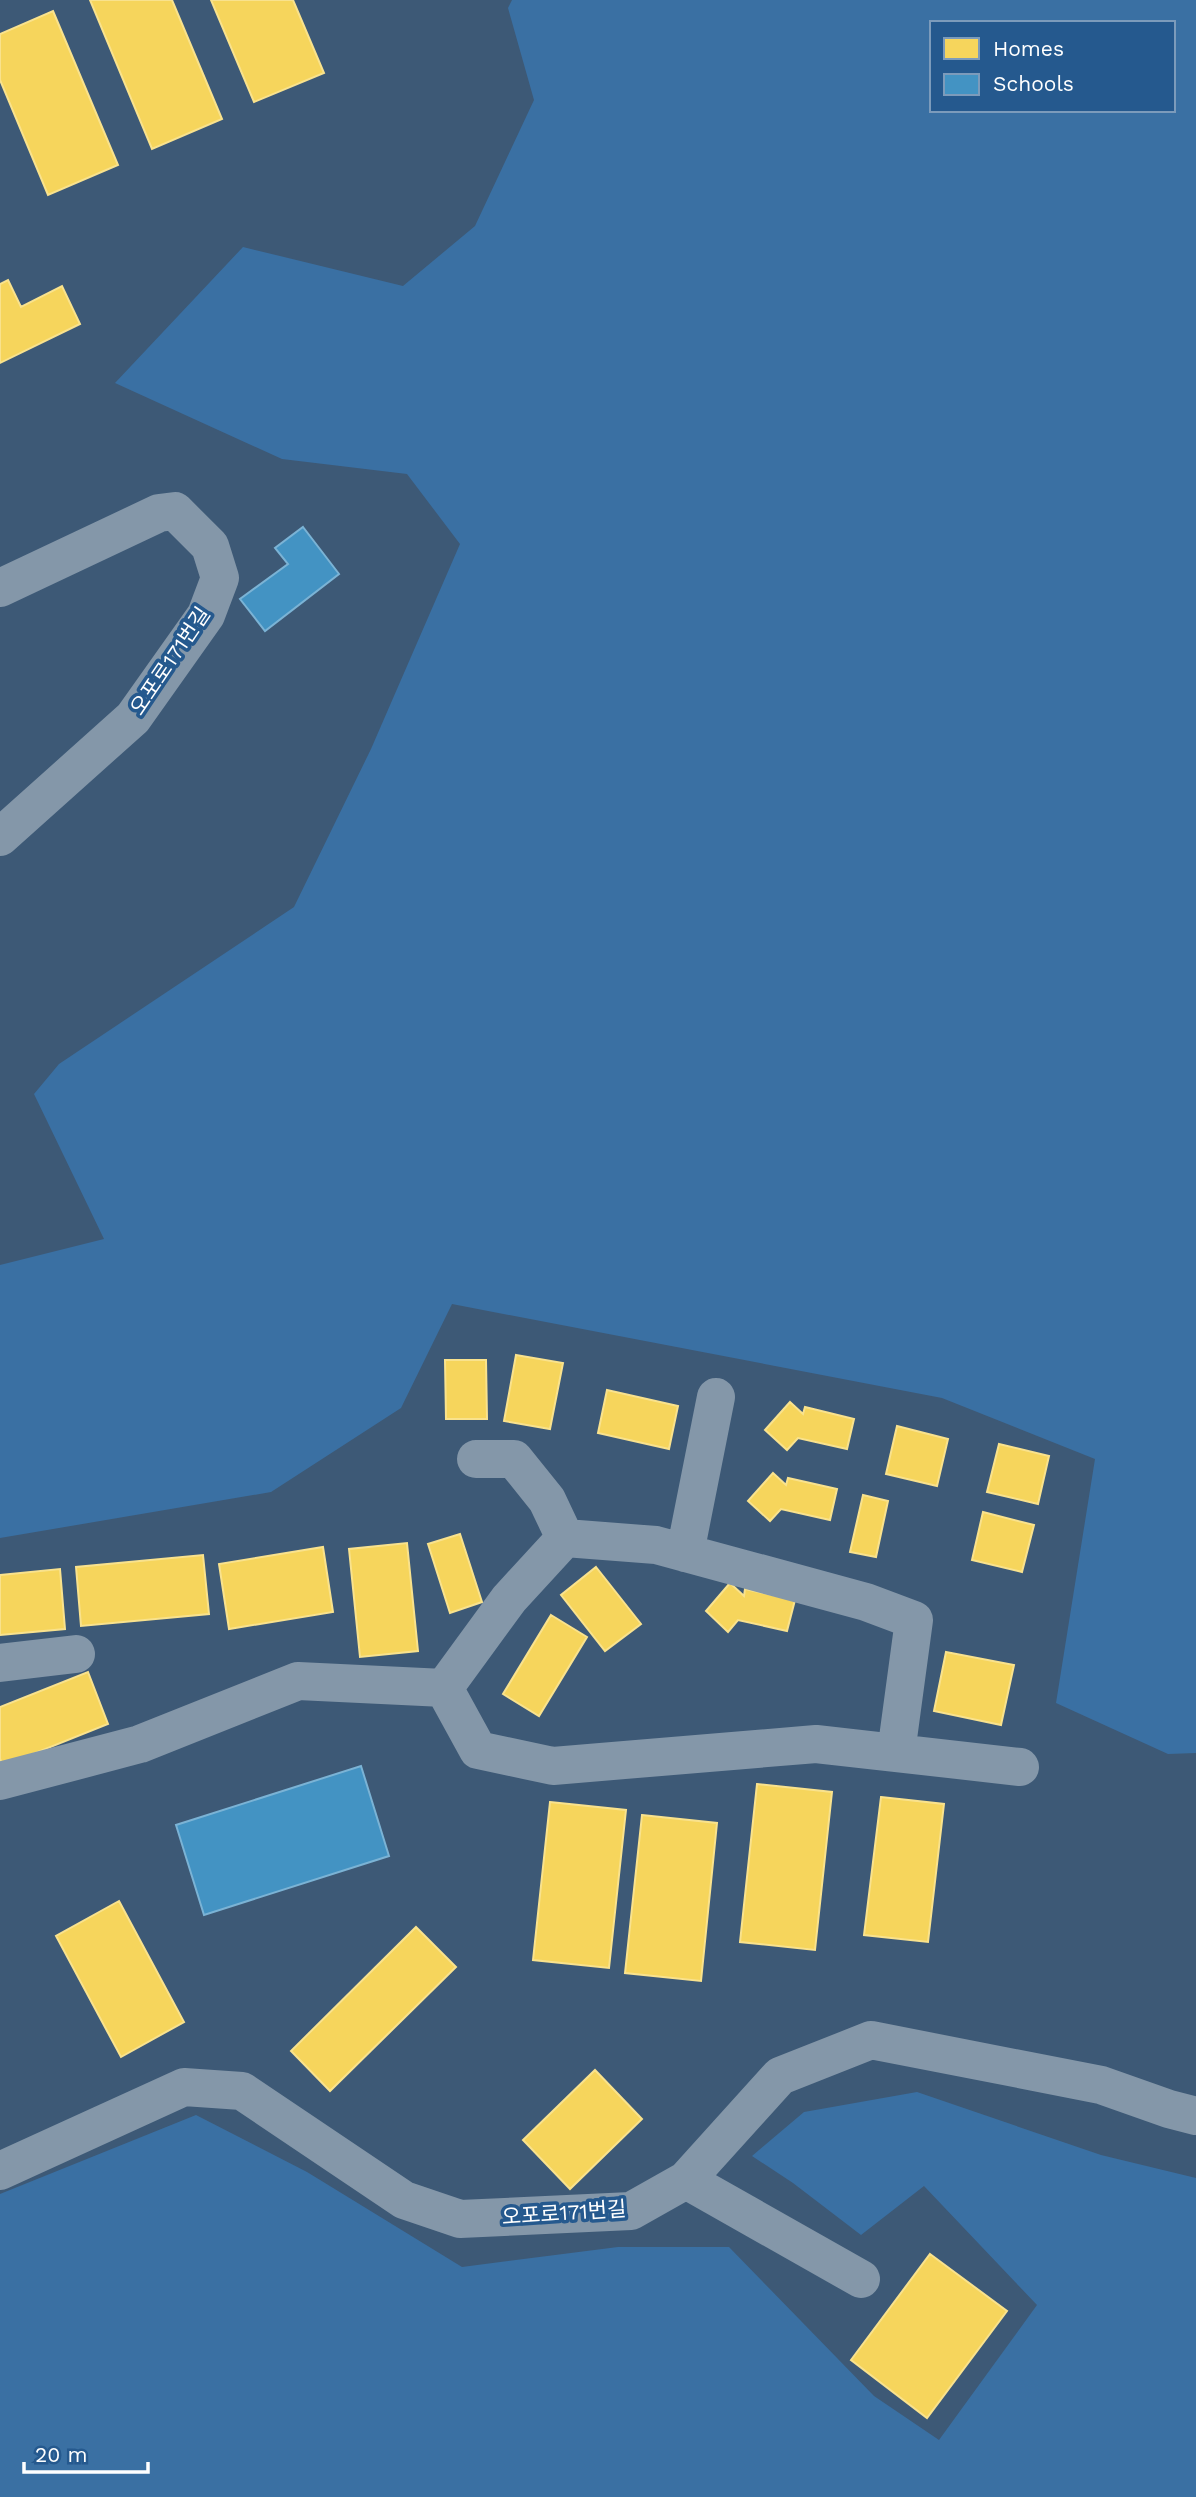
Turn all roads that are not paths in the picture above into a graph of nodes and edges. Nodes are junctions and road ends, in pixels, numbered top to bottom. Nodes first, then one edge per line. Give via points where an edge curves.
1 (0, 588) edge
2 (0, 837) edge
3 (716, 1397) dead end
4 (476, 1459) dead end
5 (565, 1538) junction
6 (685, 1553) junction
7 (76, 1654) dead end
8 (0, 1662) edge
9 (444, 1688) junction
10 (896, 1753) junction
11 (1020, 1766) dead end
12 (0, 1781) edge
13 (1196, 2116) edge
14 (0, 2171) edge
15 (686, 2180) junction
16 (861, 2279) dead end

1 - 2 street, 오포로171번길 via 159,513 175,511 210,545 220,578 206,615 133,718
3 - 6 street
4 - 5 street via 514,1459 547,1500
5 - 6 street via 656,1545
5 - 9 street via 509,1598
6 - 10 street via 866,1602 914,1620
7 - 8 street
9 - 10 street via 478,1750 553,1766 816,1744
9 - 12 street via 298,1681 140,1744
10 - 11 street
13 - 15 street, 오포로171번길 via 1101,2085 871,2040 780,2076
14 - 15 street, 오포로171번길 via 184,2087 242,2091 404,2200 460,2219 631,2211
15 - 16 street

